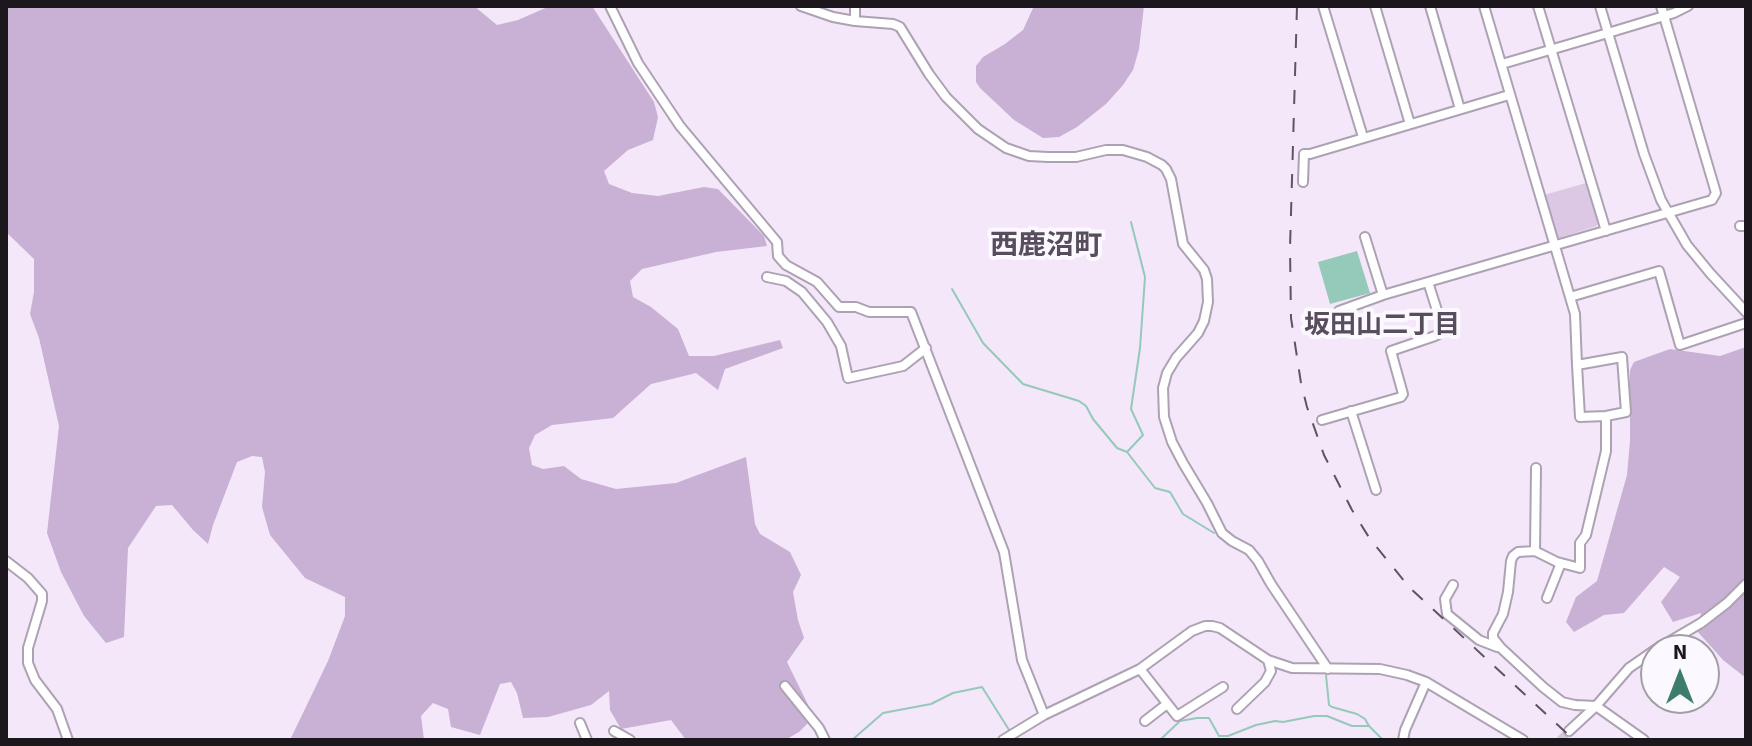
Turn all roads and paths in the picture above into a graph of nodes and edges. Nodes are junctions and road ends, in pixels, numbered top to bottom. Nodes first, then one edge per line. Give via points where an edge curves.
1 (610, 6) edge
2 (801, 6) edge
3 (855, 6) edge
4 (1323, 6) edge
5 (1375, 6) edge
6 (1430, 6) edge
7 (1484, 6) edge
8 (1538, 6) edge
9 (1600, 6) edge
10 (1661, 6) edge
11 (1688, 6) edge
12 (1664, 16) junction
13 (855, 21) junction
14 (1608, 33) junction
15 (1551, 50) junction
16 (1502, 64) junction
17 (1509, 95) junction
18 (1460, 109) junction
19 (1410, 124) junction
20 (1363, 137) junction
21 (1303, 182) dead end
22 (1668, 212) junction
23 (1606, 231) junction
24 (1365, 237) dead end
25 (1554, 246) junction
26 (767, 277) dead end
27 (1428, 282) junction
28 (1383, 295) junction
29 (1570, 297) junction
30 (1339, 311) dead end
31 (1746, 312) edge
32 (1746, 323) edge
33 (926, 348) junction
34 (1577, 365) junction
35 (1351, 411) junction
36 (1606, 416) junction
37 (1322, 420) dead end
38 (1536, 468) dead end
39 (1376, 490) dead end
40 (1535, 551) junction
41 (6, 561) edge
42 (1561, 563) junction
43 (1746, 584) edge
44 (1453, 585) dead end
45 (1547, 598) dead end
46 (1502, 649) junction
47 (1268, 660) junction
48 (1140, 669) junction
49 (1328, 669) junction
50 (1426, 682) junction
51 (785, 686) dead end
52 (1223, 687) dead end
53 (1167, 704) junction
54 (1596, 706) junction
55 (1237, 709) dead end
56 (1044, 715) junction
57 (1145, 721) dead end
58 (580, 723) dead end
59 (614, 731) dead end
60 (1569, 731) tunnel mouth
61 (68, 740) edge
62 (587, 740) edge
63 (630, 740) edge
64 (825, 740) edge
65 (1003, 740) edge
66 (1403, 740) edge
67 (1523, 740) edge
68 (1644, 740) edge

1 - 33 street via 638,63 680,126 777,242 778,256 786,265 817,282 839,307 911,312
2 - 13 street
3 - 13 street
4 - 20 street
5 - 19 street
6 - 18 street
7 - 16 street
8 - 15 street
9 - 14 street
10 - 12 street
11 - 12 street
12 - 14 street
12 - 22 street via 1716,193 1712,200
13 - 49 street via 900,27 946,97 1006,148 1048,157 1123,150 1166,169 1183,244 1204,270 1208,302 1198,333 1167,373 1164,417 1177,452 1222,533 1258,561
14 - 15 street
14 - 22 street via 1649,171
15 - 16 street
15 - 23 street
16 - 17 street
17 - 18 street
17 - 25 street
18 - 19 street
19 - 20 street
20 - 21 street via 1304,154
22 - 23 street
22 - 31 street via 1687,245
23 - 25 street
24 - 28 street
25 - 27 street
25 - 29 street
26 - 33 street via 802,292 827,322 841,346 848,378 903,366
27 - 28 street
27 - 35 street via 1441,323 1439,334 1391,351 1401,397
28 - 30 street
29 - 32 street via 1659,271 1680,345
29 - 34 street
33 - 56 street via 1004,552 1022,660
34 - 36 street via 1580,417
34 - 36 street via 1622,357 1626,412
35 - 37 street
35 - 39 street
36 - 42 street via 1606,451 1580,543 1580,568
38 - 40 street
40 - 42 street
40 - 46 street via 1518,552 1511,561 1503,614 1493,633
41 - 61 street via 42,594 28,663 57,709
42 - 45 street
43 - 54 street via 1701,623 1629,668
44 - 46 street via 1445,599 1447,614 1479,640
46 - 54 street via 1562,702
47 - 48 street via 1220,628 1205,626
47 - 49 street via 1292,668
47 - 55 street via 1271,671 1265,682
48 - 53 street
48 - 56 street
49 - 50 street via 1380,669
50 - 66 street
50 - 67 street
51 - 64 street
52 - 53 street via 1177,716
53 - 57 street
54 - 60 street
54 - 68 street
56 - 65 street
58 - 62 street
59 - 63 street

